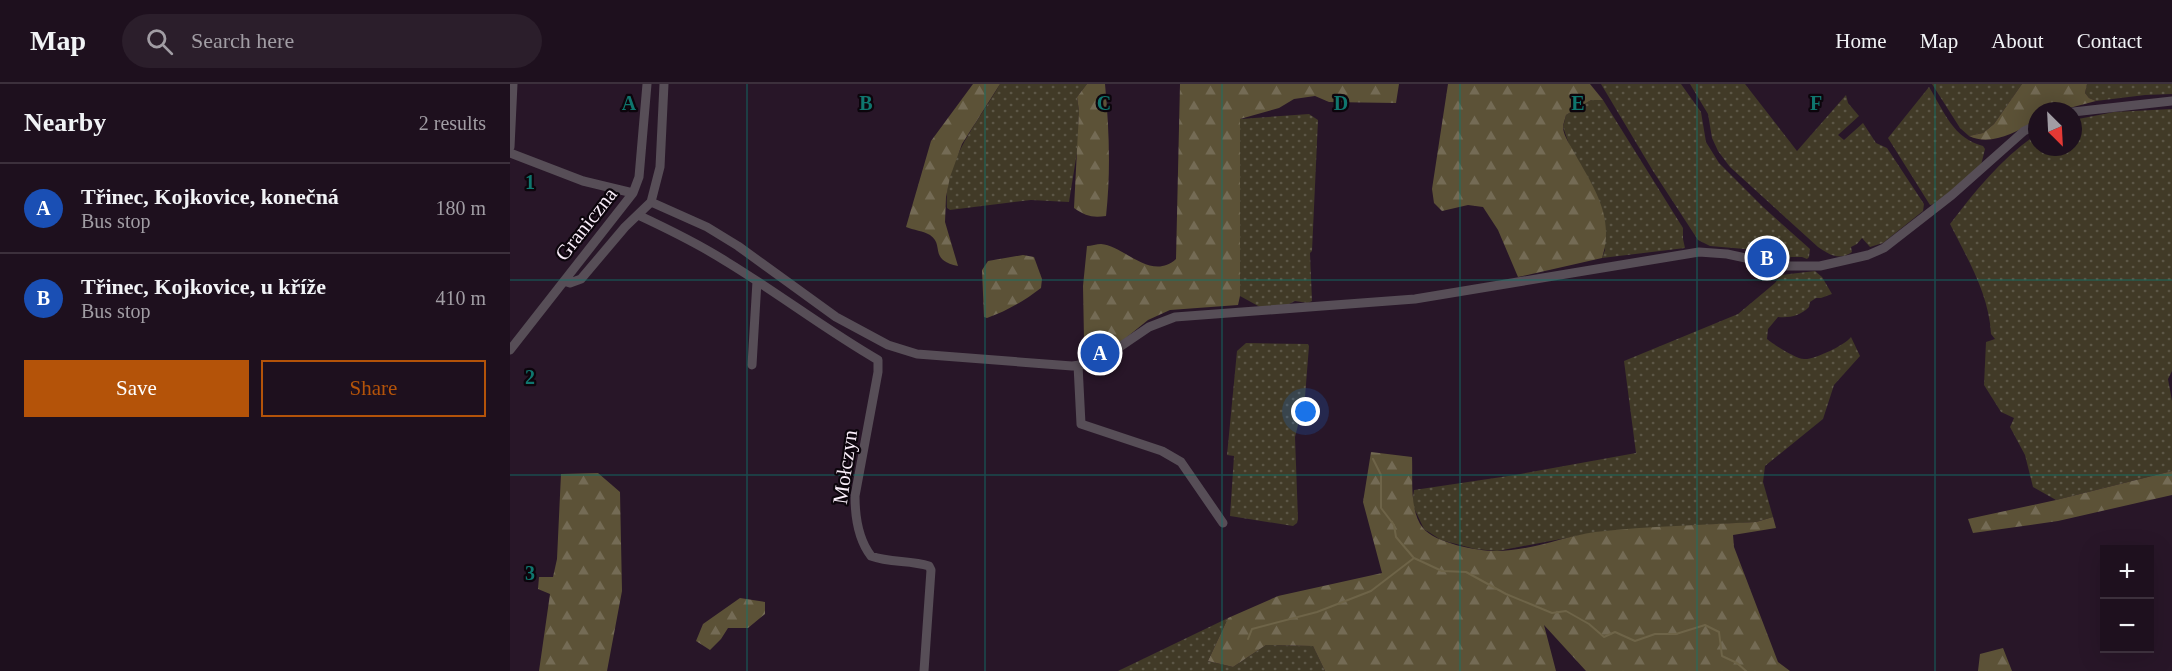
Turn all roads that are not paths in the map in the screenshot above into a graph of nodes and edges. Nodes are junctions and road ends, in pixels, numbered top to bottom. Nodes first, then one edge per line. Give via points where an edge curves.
1 (513, 84) edge
2 (647, 84) edge
3 (664, 84) edge
4 (2172, 101) edge
5 (2082, 111) edge
6 (2028, 129) edge
7 (510, 147) edge
8 (642, 149) junction
9 (660, 150) junction
10 (510, 153) edge
11 (633, 193) junction
12 (651, 202) junction
13 (638, 215) junction
14 (564, 281) junction
15 (757, 281) junction
16 (510, 350) edge
17 (752, 365) dead end
18 (1078, 365) junction
19 (1223, 523) dead end
20 (924, 671) edge

1 - 7 street
2 - 8 street
3 - 9 street
4 - 5 street
6 - 18 street via 1884,248 1852,260 1820,266 1783,266 1699,252 1415,299 1175,317 1149,327 1096,363
8 - 9 street
8 - 11 street
9 - 12 street
10 - 11 street, Graniczna via 583,181
11 - 14 street, Graniczna
12 - 13 street
12 - 18 street via 707,227 836,317 888,345 917,354 953,358
13 - 14 street via 581,279
13 - 15 street, Mołczyn via 694,242
14 - 16 street, Graniczna
15 - 17 street
15 - 20 street, Mołczyn via 878,360 855,510 862,540 871,556 920,563 931,570
18 - 19 street via 1080,424 1162,451 1181,462

